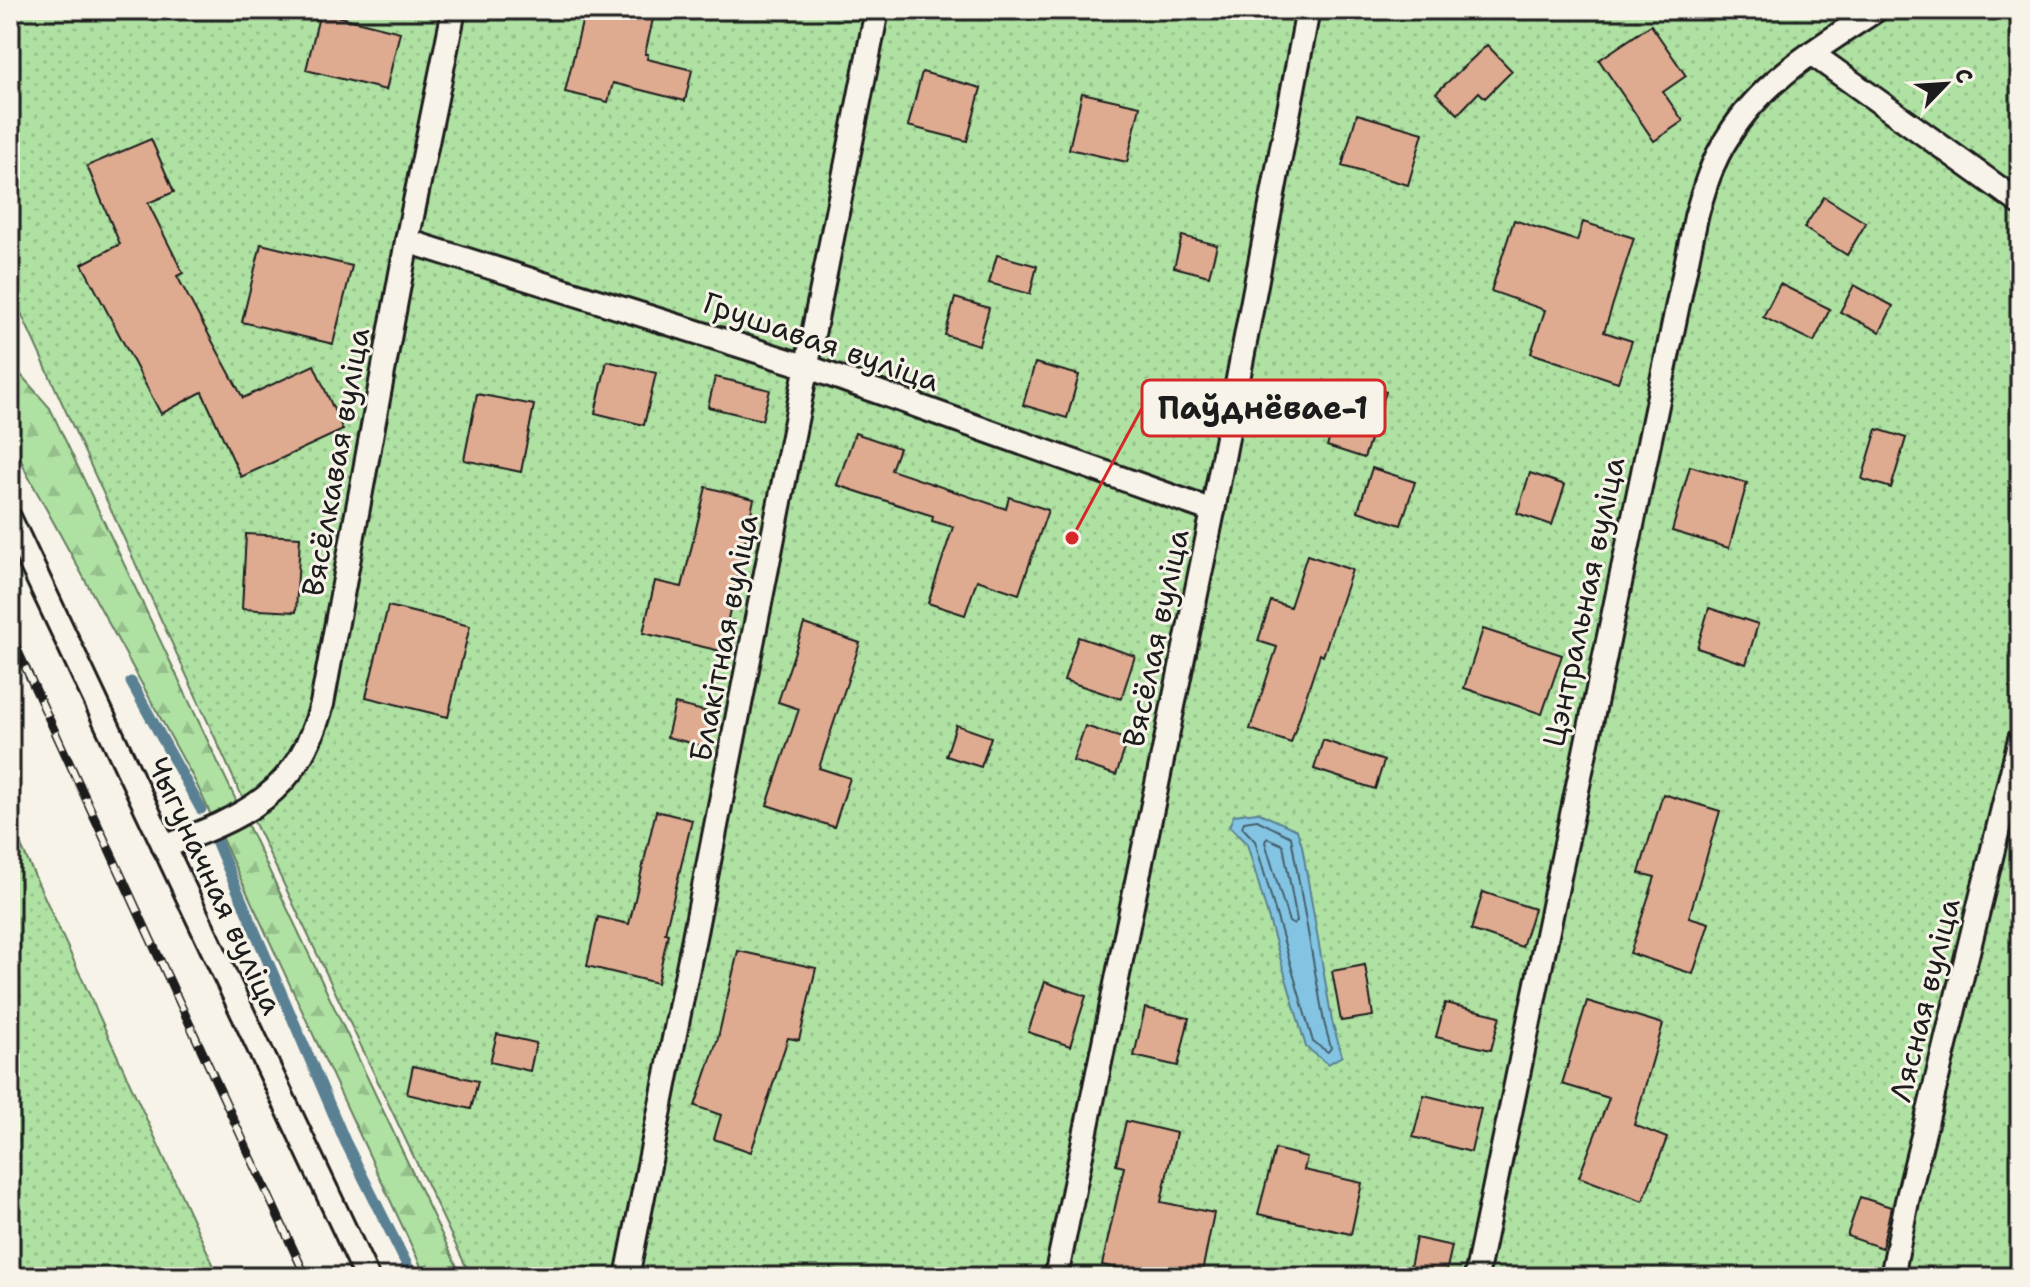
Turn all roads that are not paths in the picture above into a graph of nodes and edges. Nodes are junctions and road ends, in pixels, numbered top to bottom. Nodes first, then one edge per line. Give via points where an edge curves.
1 (454, 10) edge
2 (877, 10) edge
3 (1308, 10) edge
4 (1876, 10) edge
5 (1811, 53) junction
6 (2020, 203) edge
7 (407, 241) junction
8 (808, 367) junction
9 (1213, 511) junction
10 (10, 519) edge
11 (2020, 739) edge
12 (164, 847) junction
13 (367, 1277) edge
14 (627, 1277) edge
15 (1056, 1277) edge
16 (1476, 1277) edge
17 (1892, 1277) edge

1 - 7 lane, Вясёлкавая вуліца
2 - 8 lane, Блакітная вуліца
3 - 9 lane, Вясёлая вуліца
4 - 5 lane, Цэнтральная вуліца
5 - 6 lane
5 - 16 lane, Цэнтральная вуліца via 1750,105 1710,172 1696,217
7 - 8 lane, Грушавая вуліца
7 - 12 lane, Вясёлкавая вуліца via 316,727 288,777 268,797
8 - 9 lane, Грушавая вуліца
8 - 14 lane, Блакітная вуліца
9 - 15 lane, Вясёлая вуліца
10 - 12 lane, Чыгуначная вуліца
11 - 17 lane, Лясная вуліца
12 - 13 lane, Чыгуначная вуліца

